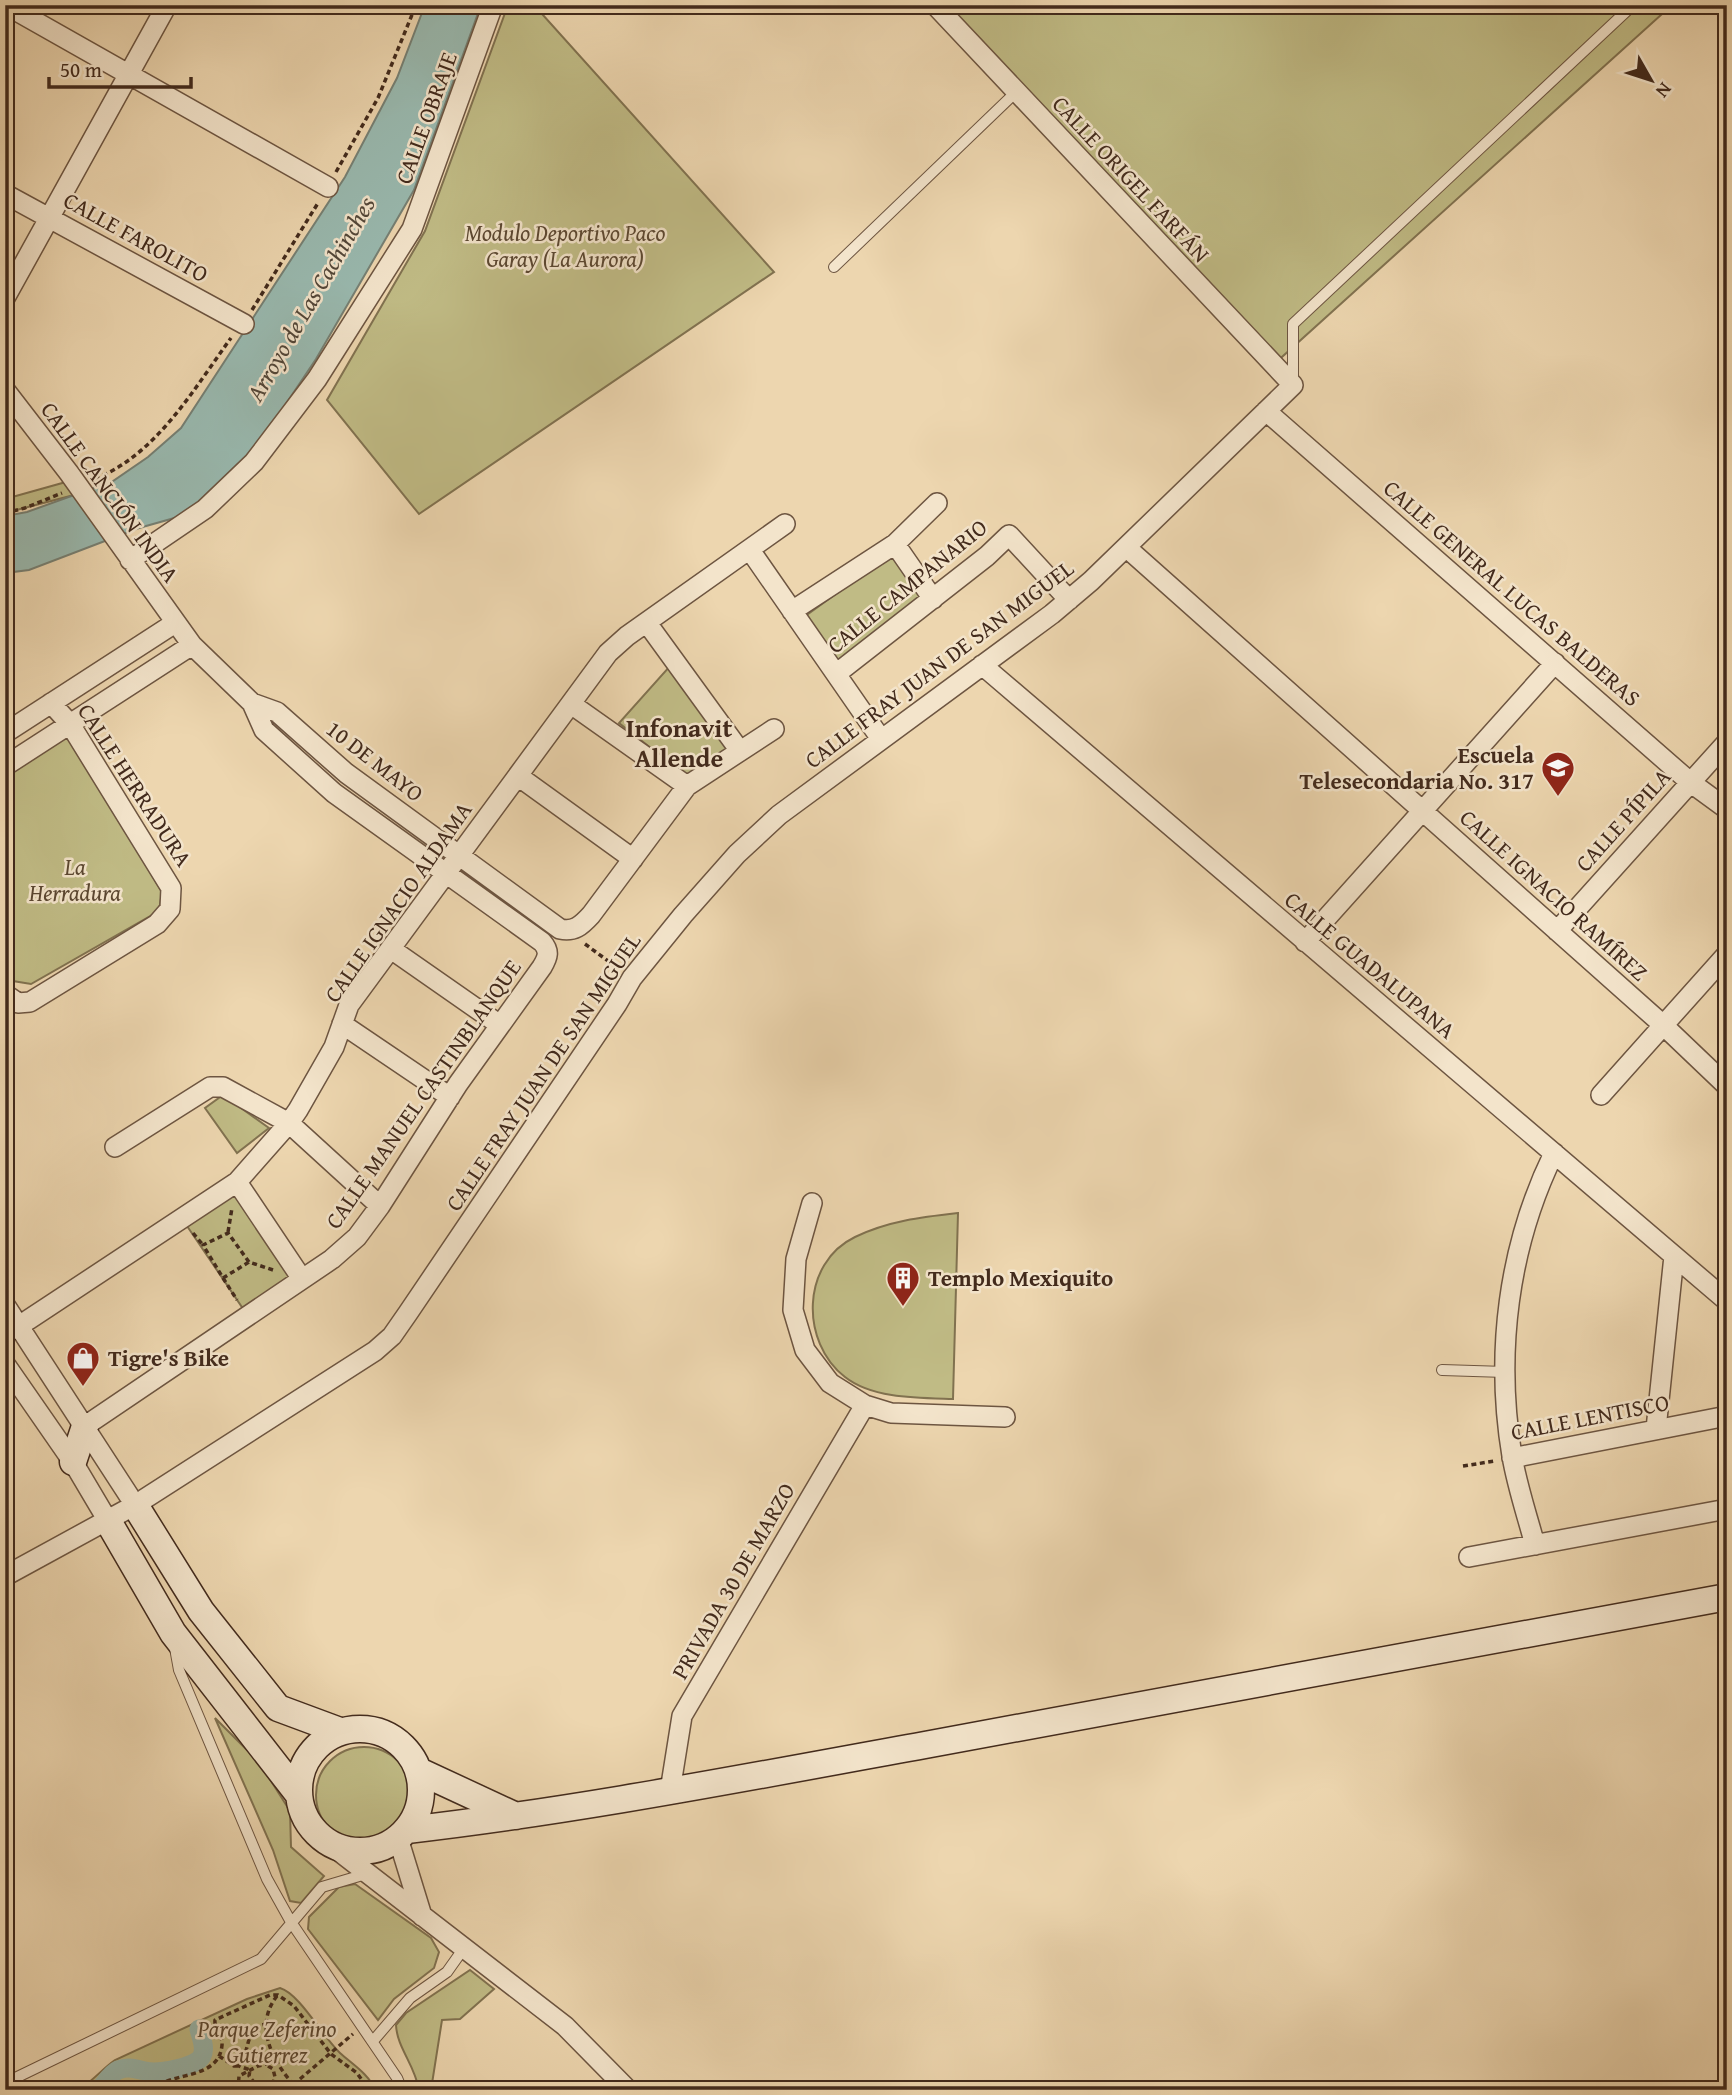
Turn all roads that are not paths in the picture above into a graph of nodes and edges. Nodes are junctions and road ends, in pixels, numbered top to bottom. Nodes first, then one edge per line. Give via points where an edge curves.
1 (6, 5) edge
2 (167, 5) edge
3 (494, 5) edge
4 (935, 5) edge
5 (1633, 5) edge
6 (129, 74) junction
7 (1016, 92) junction
8 (328, 187) road end
9 (5, 194) edge
10 (49, 218) junction
11 (834, 267) dead end
12 (5, 298) edge
13 (244, 324) road end
14 (1293, 385) junction
15 (5, 390) edge
16 (1266, 411) junction
17 (937, 503) dead end
18 (785, 524) dead end
19 (895, 544) junction
20 (1127, 548) junction
21 (750, 550) junction
22 (130, 560) junction
23 (933, 599) junction
24 (1069, 600) junction
25 (792, 611) junction
26 (175, 623) junction
27 (647, 623) junction
28 (192, 645) junction
29 (1555, 663) junction
30 (982, 666) junction
31 (836, 674) junction
32 (51, 703) junction
33 (252, 703) junction
34 (571, 704) junction
35 (70, 724) junction
36 (774, 729) dead end
37 (5, 733) edge
38 (881, 739) junction
39 (1727, 742) edge
40 (740, 751) junction
41 (333, 761) junction
42 (5, 766) edge
43 (518, 776) junction
44 (318, 778) junction
45 (1690, 782) junction
46 (687, 786) junction
47 (1727, 809) edge
48 (1423, 811) junction
49 (460, 856) junction
50 (633, 859) junction
51 (446, 874) junction
52 (1557, 931) junction
53 (1306, 942) junction
54 (547, 948) joint
55 (391, 949) junction
56 (1727, 954) edge
57 (5, 993) edge
58 (342, 1024) junction
59 (1662, 1024) junction
60 (500, 1025) junction
61 (1727, 1086) edge
62 (1601, 1095) dead end
63 (450, 1097) junction
64 (289, 1123) junction
65 (115, 1147) dead end
66 (1554, 1153) junction
67 (237, 1182) junction
68 (812, 1203) dead end
69 (380, 1206) junction
70 (1674, 1256) junction
71 (302, 1279) junction
72 (1727, 1301) edge
73 (10, 1317) edge
74 (6, 1368) edge
75 (1442, 1370) dead end
76 (1505, 1372) junction
77 (865, 1405) junction
78 (1727, 1416) edge
79 (1005, 1417) dead end
80 (85, 1426) junction
81 (1656, 1429) junction
82 (1513, 1458) junction
83 (73, 1462) junction
84 (135, 1505) junction
85 (1727, 1509) edge
86 (108, 1521) junction
87 (1535, 1545) junction
88 (1469, 1557) dead end
89 (5, 1576) edge
90 (1727, 1597) edge
91 (201, 1611) junction
92 (173, 1633) junction
93 (340, 1731) junction
94 (419, 1771) junction
95 (670, 1791) junction
96 (299, 1795) junction
97 (517, 1817) junction
98 (402, 1834) junction
99 (327, 1842) junction
100 (366, 1874) junction
101 (422, 1916) junction
102 (291, 1922) junction
103 (464, 1948) junction
104 (373, 2041) junction
105 (5, 2083) edge
106 (402, 2090) edge
107 (628, 2090) edge

1 - 6 street
2 - 6 street
3 - 22 street, CALLE OBRAJE via 412,229 317,379 254,463 205,509
4 - 7 street, CALLE ORIGEL FARFÁN
5 - 14 lane via 1293,324
6 - 8 street
6 - 10 street
7 - 11 lane
7 - 14 street, CALLE ORIGEL FARFÁN
9 - 10 street, CALLE FAROLITO
10 - 12 street
10 - 13 street, CALLE FAROLITO
14 - 16 street, CALLE FRAY JUAN DE SAN MIGUEL
15 - 22 street, CALLE CANCIÓN INDIA
16 - 20 street, CALLE FRAY JUAN DE SAN MIGUEL
16 - 29 street, CALLE GENERAL LUCAS BALDERAS
17 - 19 street
18 - 21 street, CALLE IGNACIO ALDAMA
19 - 23 street
19 - 25 street
20 - 24 street, CALLE FRAY JUAN DE SAN MIGUEL
20 - 48 street, CALLE IGNACIO RAMÍREZ
21 - 25 street
21 - 27 street, CALLE IGNACIO ALDAMA
22 - 26 street, CALLE CANCIÓN INDIA
23 - 24 street, CALLE CAMPANARIO via 1009,535
23 - 31 street, CALLE CAMPANARIO
24 - 30 street, CALLE FRAY JUAN DE SAN MIGUEL
25 - 31 street
26 - 28 street, 10 DE MAYO
26 - 32 street
27 - 34 street, CALLE IGNACIO ALDAMA via 608,653
27 - 40 street
28 - 33 street, 10 DE MAYO
28 - 35 street
29 - 45 street, CALLE GENERAL LUCAS BALDERAS
29 - 48 street
30 - 38 street, CALLE FRAY JUAN DE SAN MIGUEL
30 - 53 street, CALLE GUADALUPANA
31 - 38 street
32 - 35 street, CALLE HERRADURA
32 - 37 street
33 - 41 street, 10 DE MAYO via 277,712
33 - 44 street, 10 DE MAYO via 264,730
34 - 43 street, CALLE IGNACIO ALDAMA
34 - 46 street
35 - 42 street
35 - 57 street, CALLE HERRADURA via 171,888 170,909 157,924 30,1002 18,1003
36 - 40 street
38 - 84 street, CALLE FRAY JUAN DE SAN MIGUEL via 779,815 737,854 632,978 392,1336 375,1352
39 - 45 street, CALLE PÍPILA
40 - 46 street
41 - 44 street
41 - 49 street, 10 DE MAYO
43 - 49 street, CALLE IGNACIO ALDAMA
43 - 50 street
44 - 51 street, 10 DE MAYO
45 - 47 street, CALLE GENERAL LUCAS BALDERAS
45 - 52 street, CALLE PÍPILA
46 - 50 street
48 - 52 street, CALLE IGNACIO RAMÍREZ
48 - 53 street
49 - 50 street, 10 DE MAYO via 560,929 570,931 591,915
49 - 51 street, CALLE IGNACIO ALDAMA
51 - 54 street, 10 DE MAYO
51 - 55 street, CALLE IGNACIO ALDAMA
52 - 59 street, CALLE IGNACIO RAMÍREZ
53 - 66 street, CALLE GUADALUPANA
54 - 60 street, CALLE MANUEL CASTINBLANQUE via 548,958
55 - 58 street, CALLE IGNACIO ALDAMA via 349,1005
55 - 60 street
56 - 59 street
58 - 63 street
58 - 64 street, CALLE IGNACIO ALDAMA via 334,1047
59 - 61 street, CALLE IGNACIO RAMÍREZ
59 - 62 street
60 - 63 street, CALLE MANUEL CASTINBLANQUE
63 - 69 street, CALLE MANUEL CASTINBLANQUE
64 - 65 street via 223,1087 210,1087
64 - 67 street, CALLE IGNACIO ALDAMA
64 - 69 street
66 - 70 street, CALLE GUADALUPANA
66 - 76 street via 1517,1251 1507,1314
67 - 71 street
67 - 73 street, CALLE IGNACIO ALDAMA
68 - 77 street via 796,1259 793,1310 805,1350 830,1383
69 - 71 street, CALLE MANUEL CASTINBLANQUE via 357,1237
70 - 72 street, CALLE GUADALUPANA
70 - 81 street
71 - 80 street, CALLE MANUEL CASTINBLANQUE
73 - 80 street
74 - 83 street
75 - 76 lane
76 - 82 street
77 - 79 street via 891,1413
77 - 95 street, PRIVADA 30 DE MARZO via 682,1716
78 - 81 street, CALLE LENTISCO
80 - 83 main road
80 - 84 street
81 - 82 street, CALLE LENTISCO
82 - 87 street
83 - 86 street
84 - 86 street, CALLE FRAY JUAN DE SAN MIGUEL
84 - 91 main road
85 - 87 street
86 - 89 street, CALLE FRAY JUAN DE SAN MIGUEL
86 - 91 main road via 124,1527 180,1606
86 - 92 main road
87 - 88 street
90 - 95 main road
91 - 93 main road via 278,1708
92 - 96 main road
92 - 102 lane via 179,1670 267,1879
93 - 94 main road via 365,1728 388,1735 407,1750
93 - 96 main road via 317,1745 303,1768
94 - 97 main road
94 - 98 main road via 422,1792 417,1812
95 - 97 main road
96 - 99 main road via 307,1822
97 - 98 main road
98 - 99 main road via 376,1849 351,1851
98 - 101 street
99 - 100 street
100 - 101 street
100 - 102 lane via 322,1887
101 - 103 street
102 - 104 lane
102 - 105 lane via 261,1959
103 - 104 lane via 447,1972 410,1998
103 - 107 street via 565,2026
104 - 106 lane

